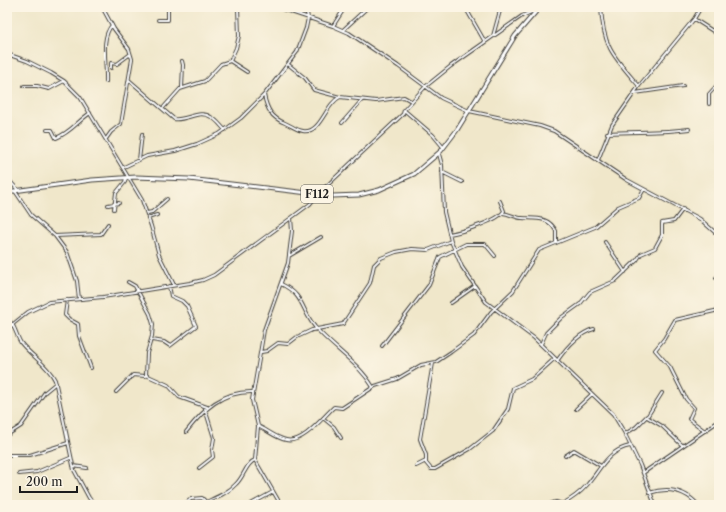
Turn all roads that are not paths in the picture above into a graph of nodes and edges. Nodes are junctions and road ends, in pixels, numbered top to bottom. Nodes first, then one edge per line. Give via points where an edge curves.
1 (102, 7) edge
2 (168, 7) edge
3 (238, 7) edge
4 (276, 7) edge
5 (306, 7) edge
6 (368, 7) edge
7 (465, 7) edge
8 (501, 7) edge
9 (540, 7) edge
10 (601, 7) edge
11 (701, 7) edge
12 (537, 10) junction
13 (342, 12) dead end
14 (308, 18) junction
15 (694, 19) junction
16 (158, 20) dead end
17 (112, 25) junction
18 (334, 26) junction
19 (343, 30) junction
20 (719, 35) edge
21 (493, 36) junction
22 (485, 42) junction
23 (7, 54) edge
24 (131, 56) junction
25 (182, 61) dead end
26 (230, 61) junction
27 (289, 65) junction
28 (111, 68) dead end
29 (247, 72) dead end
30 (64, 80) junction
31 (128, 80) junction
32 (106, 82) dead end
33 (719, 83) edge
34 (24, 86) dead end
35 (639, 86) junction
36 (683, 86) dead end
37 (425, 87) junction
38 (182, 88) junction
39 (634, 93) junction
40 (264, 95) junction
41 (340, 97) junction
42 (363, 99) junction
43 (411, 101) junction
44 (709, 104) dead end
45 (163, 108) junction
46 (404, 110) junction
47 (469, 111) junction
48 (90, 113) junction
49 (342, 123) dead end
50 (689, 129) dead end
51 (47, 130) dead end
52 (225, 130) junction
53 (607, 133) junction
54 (142, 134) dead end
55 (106, 140) junction
56 (444, 148) junction
57 (439, 154) junction
58 (140, 160) junction
59 (598, 160) junction
60 (123, 167) junction
61 (442, 172) junction
62 (7, 178) edge
63 (126, 178) junction
64 (130, 178) junction
65 (462, 182) dead end
66 (644, 189) junction
67 (17, 191) junction
68 (7, 192) edge
69 (318, 194) junction
70 (166, 199) dead end
71 (500, 201) dead end
72 (119, 203) dead end
73 (114, 204) junction
74 (108, 205) dead end
75 (114, 209) dead end
76 (683, 209) junction
77 (147, 213) junction
78 (503, 213) junction
79 (157, 215) dead end
80 (148, 218) junction
81 (291, 218) junction
82 (108, 224) dead end
83 (449, 234) junction
84 (719, 235) edge
85 (55, 236) junction
86 (321, 237) dead end
87 (451, 240) junction
88 (556, 242) junction
89 (605, 242) dead end
90 (454, 250) junction
91 (289, 256) junction
92 (495, 256) dead end
93 (625, 272) junction
94 (719, 275) edge
95 (716, 278) dead end
96 (128, 282) dead end
97 (281, 284) junction
98 (169, 286) junction
99 (174, 286) junction
100 (475, 286) junction
101 (138, 291) junction
102 (79, 299) junction
103 (67, 300) junction
104 (451, 303) dead end
105 (494, 309) junction
106 (719, 310) edge
107 (7, 320) edge
108 (12, 324) junction
109 (7, 329) edge
110 (317, 329) junction
111 (594, 329) dead end
112 (152, 340) junction
113 (540, 344) junction
114 (382, 346) dead end
115 (261, 352) junction
116 (554, 359) junction
117 (557, 361) junction
118 (433, 363) junction
119 (91, 368) dead end
120 (146, 375) junction
121 (56, 382) junction
122 (373, 387) junction
123 (116, 392) dead end
124 (253, 392) junction
125 (662, 393) dead end
126 (592, 394) junction
127 (206, 408) junction
128 (576, 408) dead end
129 (647, 415) junction
130 (323, 418) junction
131 (719, 421) edge
132 (258, 426) junction
133 (705, 431) junction
134 (186, 432) dead end
135 (625, 434) junction
136 (7, 435) edge
137 (341, 438) dead end
138 (68, 443) junction
139 (682, 445) junction
140 (630, 446) junction
141 (7, 455) edge
142 (565, 456) dead end
143 (70, 458) junction
144 (255, 460) junction
145 (426, 461) junction
146 (73, 466) junction
147 (416, 466) dead end
148 (601, 466) junction
149 (87, 468) dead end
150 (198, 468) dead end
151 (644, 473) junction
152 (19, 474) dead end
153 (273, 492) junction
154 (649, 493) junction
155 (188, 502) dead end
156 (251, 504) dead end
157 (95, 505) edge
158 (281, 505) edge
159 (548, 505) edge
160 (655, 505) edge
161 (698, 505) edge

1 - 17 street
2 - 16 street via 168,20
3 - 26 street via 239,36
4 - 14 street
5 - 14 street
6 - 19 street
7 - 22 street
8 - 21 street
9 - 12 main road, F112
10 - 35 street via 608,48
11 - 15 street
12 - 21 street via 522,16
12 - 47 main road, F112 via 515,36
13 - 18 street
14 - 18 street
14 - 27 street via 302,43
15 - 20 street
15 - 35 street
17 - 24 street
17 - 32 street via 104,40
18 - 19 street
19 - 37 street
21 - 22 street
22 - 37 street
23 - 30 street
24 - 28 street via 117,64 111,63
24 - 31 street via 132,68
25 - 38 street
26 - 29 street
26 - 38 street via 222,64 206,81
27 - 40 street
27 - 41 street via 305,78 314,90
30 - 34 street via 49,89
30 - 48 street
31 - 45 street
31 - 55 street via 121,124
33 - 44 street via 709,94
35 - 39 street
36 - 39 street
37 - 43 street
37 - 47 street
38 - 45 street
39 - 53 street
40 - 41 street via 267,107 276,120 294,129 308,131 314,129 327,109
40 - 52 street
41 - 42 street
42 - 43 street via 380,101 404,97
42 - 49 street
43 - 46 street
45 - 52 street via 171,117 177,119 205,114
46 - 56 street
46 - 69 street via 403,114
47 - 56 main road, F112
47 - 59 street via 548,128
48 - 51 street via 75,128 62,136 56,138 52,130
48 - 55 street
50 - 53 street
52 - 58 street via 184,149
53 - 59 street
54 - 58 street
55 - 60 street
56 - 57 main road, F112
57 - 61 street
57 - 69 main road, F112 via 414,174 379,190 351,196
58 - 60 street
59 - 66 street
60 - 64 street
61 - 65 street
61 - 83 street via 442,202
62 - 67 street
63 - 64 main road, F112
63 - 67 main road, F112 via 92,180
63 - 73 street via 126,182 116,193
64 - 69 main road, F112 via 189,179
64 - 77 street
66 - 76 street
66 - 88 street via 638,198 618,207 595,227
67 - 68 main road, F112
67 - 85 street via 36,221
69 - 81 street via 310,204
70 - 77 street via 152,212
71 - 78 street
72 - 73 street
73 - 74 street
73 - 75 street
76 - 84 street
76 - 93 street via 674,221 662,223 662,235 658,244 641,254
77 - 80 street
78 - 83 street via 466,230
78 - 88 street via 548,221 556,231
79 - 80 street
80 - 99 street via 160,258
81 - 91 street
81 - 99 street via 214,275
82 - 85 street via 101,234
83 - 87 street
85 - 102 street via 72,262
86 - 91 street
87 - 90 street
87 - 110 street via 428,250 412,249 380,258 374,266 370,283 345,322 335,327
88 - 105 street via 539,250 513,291
89 - 93 street
90 - 92 street via 466,244 483,244
90 - 100 street
90 - 114 street via 440,257 430,285
91 - 97 street
93 - 113 street via 611,283 590,292 580,304 562,316 546,332
94 - 95 street
96 - 101 street
97 - 110 street via 297,294
97 - 115 street via 264,330
98 - 99 street
98 - 101 street
98 - 112 street via 171,296 187,306 196,326 170,346
100 - 104 street
100 - 105 street
101 - 102 street
101 - 112 street via 151,317
102 - 103 street
103 - 108 street via 42,305
103 - 119 street via 65,315 78,324 79,336
105 - 113 street
105 - 118 street via 474,335
106 - 133 street via 675,320 655,350 673,373 686,399 693,405 694,408 688,417
107 - 108 street
108 - 109 street
108 - 121 street via 21,343 50,370
110 - 115 street via 297,337 288,344 278,343 267,352
110 - 122 street via 365,374
111 - 117 street via 570,345
112 - 120 street via 147,353
113 - 116 street
115 - 124 street
116 - 117 street
116 - 145 street via 532,379 513,388 508,409 485,438 438,469 431,469
117 - 126 street
118 - 122 street via 421,365 397,379
118 - 145 street via 420,439
120 - 123 street via 133,375
120 - 127 street via 168,385 179,397
121 - 136 street via 44,392 21,426
121 - 138 street
122 - 130 street via 343,408 334,407
124 - 127 street via 227,396
124 - 132 street via 252,405
125 - 129 street
126 - 128 street
126 - 135 street via 612,414
127 - 134 street
127 - 150 street via 214,438 213,457
129 - 135 street
129 - 139 street
130 - 132 street via 302,436 291,440 282,439
130 - 137 street via 334,427
131 - 133 street
132 - 144 street
133 - 139 street
135 - 140 street
138 - 141 street via 30,455
138 - 143 street
139 - 151 street
140 - 148 street via 612,454
140 - 151 street
142 - 148 street via 574,450
143 - 146 street
143 - 152 street via 37,472
144 - 153 street
144 - 155 street via 249,463 236,484 223,494 206,502 202,498 191,499
145 - 147 street
146 - 149 street
146 - 157 street
148 - 159 street via 576,495 562,504 556,502
151 - 154 street
153 - 156 street
153 - 158 street
154 - 160 street
154 - 161 street via 682,491

